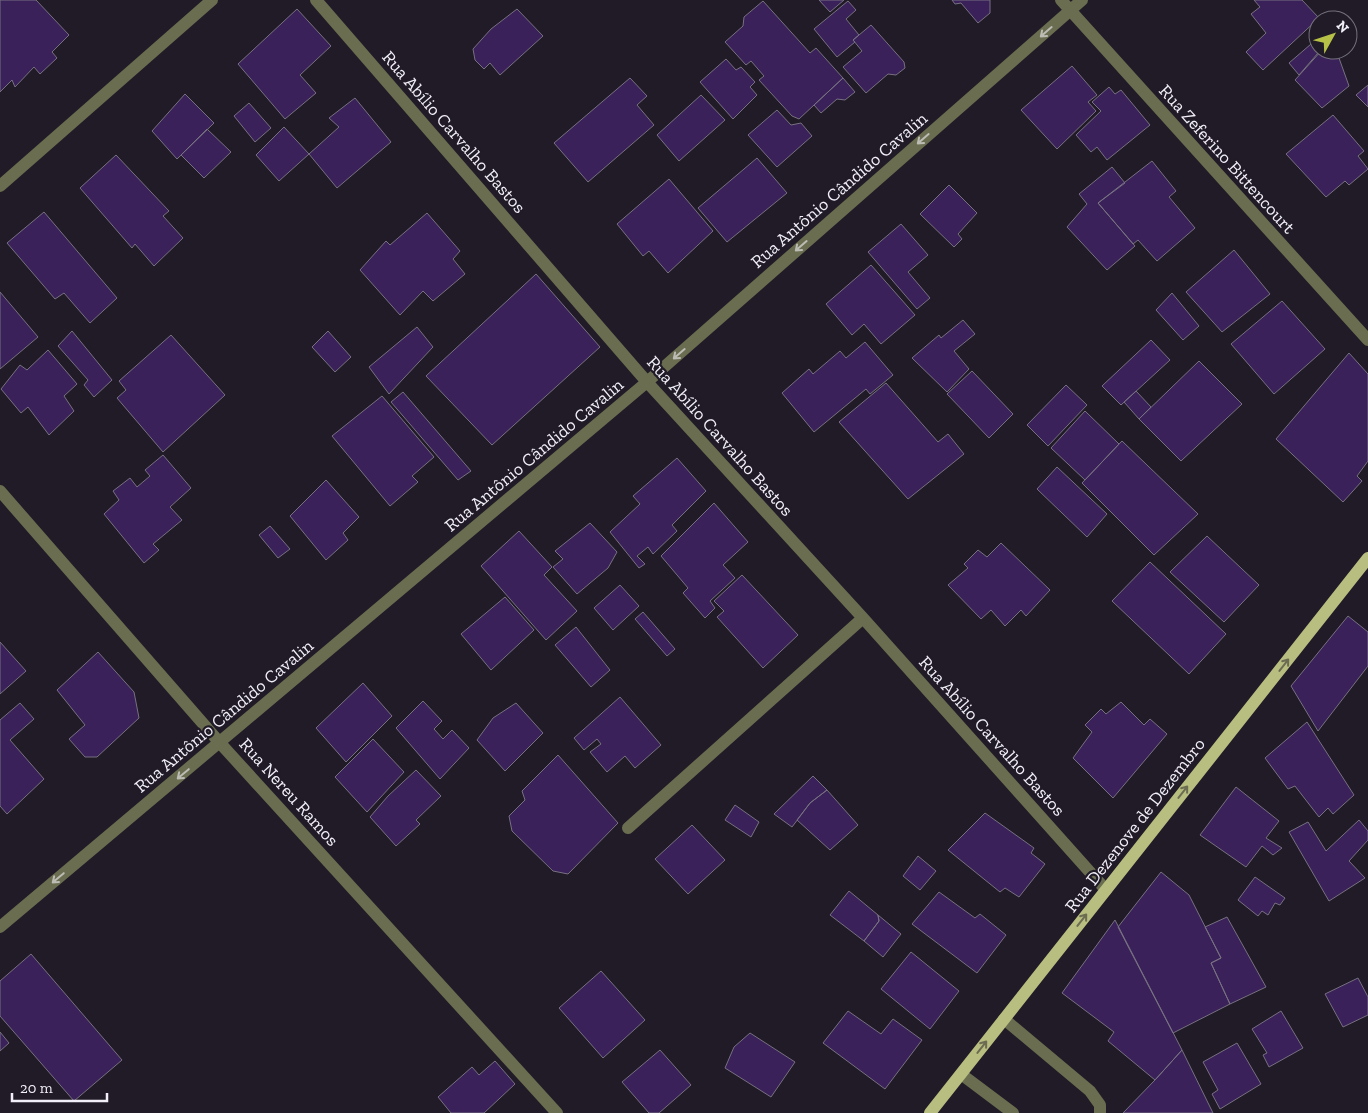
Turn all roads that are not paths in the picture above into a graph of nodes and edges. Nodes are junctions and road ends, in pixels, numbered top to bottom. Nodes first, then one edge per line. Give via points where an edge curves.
1 (212, 0) edge
2 (316, 0) edge
3 (1060, 0) edge
4 (1082, 0) edge
5 (1070, 11) junction
6 (0, 186) edge
7 (1368, 340) edge
8 (647, 382) junction
9 (0, 491) edge
10 (1368, 558) edge
11 (863, 618) junction
12 (220, 743) junction
13 (628, 828) dead end
14 (1106, 890) junction
15 (0, 927) edge
16 (1004, 1019) junction
17 (961, 1074) junction
18 (557, 1113) edge
19 (930, 1113) edge
20 (1013, 1113) edge
21 (1100, 1113) edge

1 - 6 street
2 - 8 street, Rua Abílio Carvalho Bastos
3 - 5 street, Rua Zeferino Bittencourt
4 - 5 street, Rua Antônio Cândido Cavalin
5 - 7 street, Rua Zeferino Bittencourt
5 -> 8 street, Rua Antônio Cândido Cavalin
8 - 11 street, Rua Abílio Carvalho Bastos
8 - 12 street, Rua Antônio Cândido Cavalin
9 - 12 street, Rua Nereu Ramos
14 -> 10 main road, Rua Dezenove de Dezembro
11 - 13 street
11 - 14 street, Rua Abílio Carvalho Bastos
12 -> 15 street, Rua Antônio Cândido Cavalin
12 - 18 street, Rua Nereu Ramos
16 -> 14 main road, Rua Dezenove de Dezembro
17 -> 16 main road, Rua Dezenove de Dezembro
16 - 21 street via 1090,1092 1100,1105
17 - 19 main road, Rua Dezenove de Dezembro
17 - 20 street

